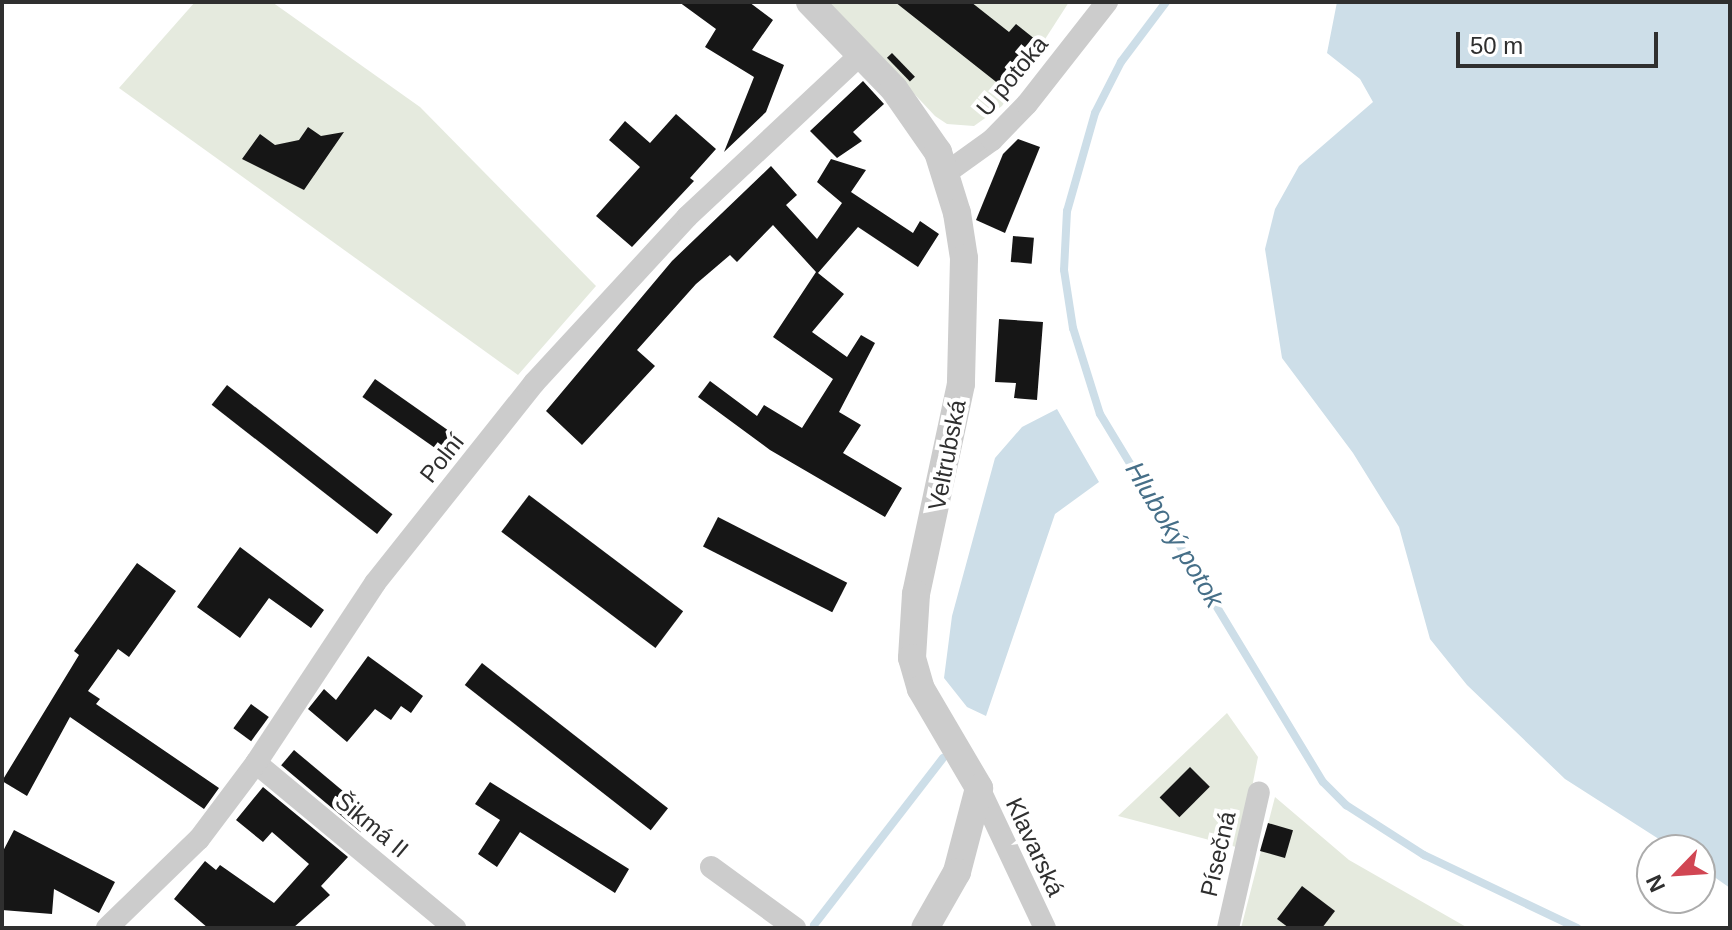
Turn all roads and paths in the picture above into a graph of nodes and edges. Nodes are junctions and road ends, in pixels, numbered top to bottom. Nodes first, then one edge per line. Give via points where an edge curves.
1 (810, 2) edge
2 (1107, 2) edge
3 (860, 55) junction
4 (946, 173) junction
5 (256, 763) junction
6 (979, 788) junction
7 (1259, 792) dead end
8 (711, 867) dead end
9 (107, 928) edge
10 (455, 928) edge
11 (795, 928) edge
12 (925, 928) edge
13 (1045, 928) edge
14 (1228, 928) edge

1 - 3 street, Veltrubská
2 - 4 street, U potoka via 1027,104 992,140
3 - 4 street, Veltrubská via 919,122
3 - 5 street, Polní via 687,217 534,383 375,583
4 - 6 street, Veltrubská via 964,258 965,341 954,431 916,594 912,658 921,689
5 - 9 street, Polní via 199,839
5 - 10 street, Šikmá II
6 - 12 street via 957,872
6 - 13 street, Klavarská
7 - 14 street, Písečná
8 - 11 street

